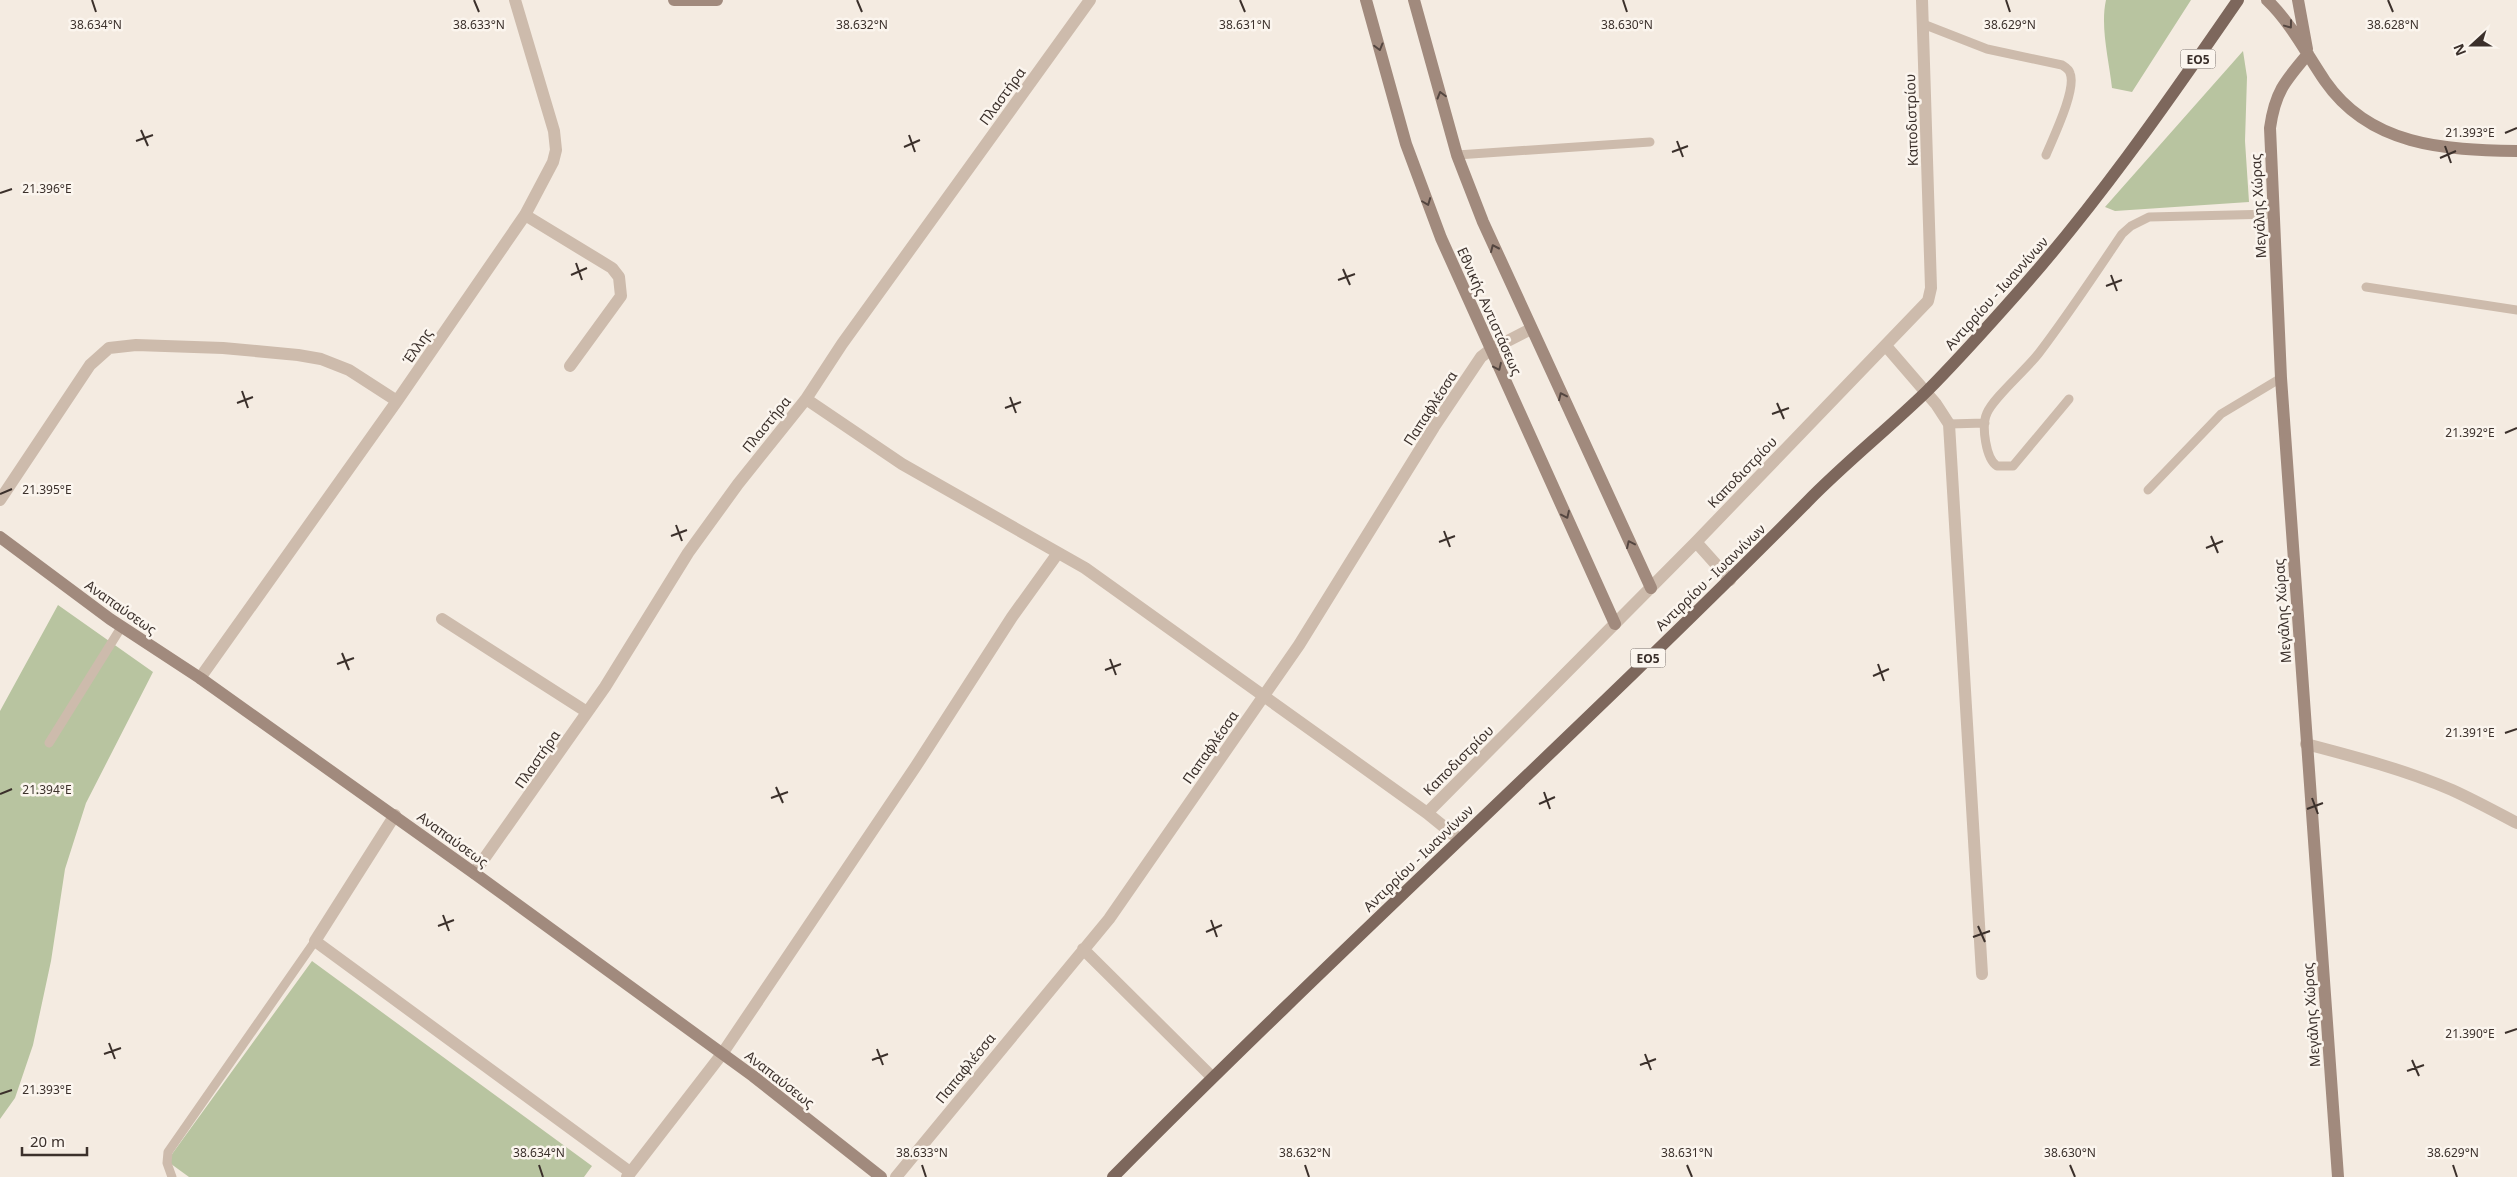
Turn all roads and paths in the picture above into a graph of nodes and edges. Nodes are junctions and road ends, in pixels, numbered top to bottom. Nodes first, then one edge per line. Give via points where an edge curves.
1 (515, 0) edge
2 (674, 0) edge
3 (717, 0) edge
4 (1090, 0) edge
5 (1366, 0) edge
6 (1414, 0) edge
7 (1922, 0) edge
8 (2238, 0) edge
9 (2267, 0) edge
10 (2298, 0) edge
11 (1923, 24) junction
12 (2308, 54) junction
13 (1650, 142) dead end
14 (2517, 151) edge
15 (1457, 155) junction
16 (2046, 155) dead end
17 (2274, 214) junction
18 (525, 216) junction
19 (2366, 287) dead end
20 (2517, 310) edge
21 (1530, 329) junction
22 (1886, 346) junction
23 (1490, 350) junction
24 (570, 366) dead end
25 (2281, 378) junction
26 (1926, 392) junction
27 (806, 399) junction
28 (2069, 399) dead end
29 (397, 401) junction
30 (1985, 422) junction
31 (1949, 424) junction
32 (2148, 490) dead end
33 (0, 500) edge
34 (0, 537) edge
35 (1696, 542) junction
36 (1058, 553) junction
37 (1730, 580) junction
38 (1651, 588) junction
39 (442, 619) dead end
40 (1615, 624) junction
41 (122, 626) junction
42 (200, 678) junction
43 (1264, 695) junction
44 (587, 712) junction
45 (49, 744) dead end
46 (2306, 744) junction
47 (1426, 813) junction
48 (395, 815) junction
49 (2517, 823) edge
50 (1459, 839) junction
51 (474, 873) junction
52 (315, 941) junction
53 (1082, 949) junction
54 (1982, 974) dead end
55 (722, 1054) junction
56 (1212, 1077) junction
57 (629, 1174) edge
58 (172, 1177) edge
59 (881, 1177) edge
60 (896, 1177) edge
61 (1113, 1177) edge
62 (2338, 1177) edge

1 - 18 street, Έλλης via 554,131 556,150
2 - 3 street
4 - 27 street, Πλαστήρα via 842,344
5 -> 23 street, Εθνικής Αντιστάσεως via 1406,144 1441,238
15 -> 6 street
7 - 11 street, Καποδιστρίου
8 - 26 main road, Αντιρρίου - Ιωαννίνων / ΕΟ5 via 2112,178 2007,305
9 -> 12 street
10 - 12 street
11 - 16 lane via 1987,49 2067,68 2072,86
11 - 22 street, Καποδιστρίου via 1931,288 1924,307
12 - 14 street via 2345,106 2366,122 2396,136 2468,150
12 - 17 street, Μεγάλης Χώρας via 2286,80 2274,102 2270,128
13 - 15 lane
21 -> 15 street via 1482,222
17 - 25 street, Μεγάλης Χώρας
17 - 30 lane via 2149,217 2131,226 2122,234 2038,354 1988,410
18 - 24 street via 612,268 619,277 621,296
18 - 29 street, Έλλης
19 - 20 lane
21 - 23 street, Παπαφλέσσα
38 -> 21 street
22 - 26 street
22 - 35 street, Καποδιστρίου
23 -> 40 street, Εθνικής Αντιστάσεως
23 - 43 street, Παπαφλέσσα via 1434,427 1304,637
25 - 32 lane via 2221,414
25 - 46 street, Μεγάλης Χώρας
26 - 31 street
26 - 37 main road, Αντιρρίου - Ιωαννίνων / ΕΟ5 via 1811,498
27 - 36 street via 902,464
27 - 44 street, Πλαστήρα via 688,553
28 - 30 lane via 2013,466 1998,466 1991,461
29 - 33 street via 349,370 315,358 213,348 113,347 90,365
29 - 42 street, Έλλης
30 - 31 lane
31 - 54 street
34 - 41 street, Αναπαύσεως
35 - 37 street
35 - 38 street, Καποδιστρίου
36 - 43 street via 1085,568
36 - 55 street via 1012,617
37 - 50 main road, Αντιρρίου - Ιωαννίνων / ΕΟ5
38 - 40 street, Καποδιστρίου
39 - 44 street
40 - 47 street, Καποδιστρίου
41 - 42 street, Αναπαύσεως
41 - 45 lane
42 - 48 street, Αναπαύσεως
43 - 47 street
43 - 53 street, Παπαφλέσσα via 1109,919
44 - 51 street, Πλαστήρα
46 - 49 street via 2416,776 2453,790
46 - 62 street, Μεγάλης Χώρας
47 - 50 street
48 - 51 street, Αναπαύσεως
48 - 52 street
50 - 56 main road, Αντιρρίου - Ιωαννίνων / ΕΟ5
51 - 55 street, Αναπαύσεως
52 - 57 street
52 - 58 lane via 168,1152 166,1163
53 - 56 street
53 - 60 street, Παπαφλέσσα
55 - 57 street
55 - 59 street, Αναπαύσεως
56 - 61 main road, Αντιρρίου - Ιωαννίνων / ΕΟ5

